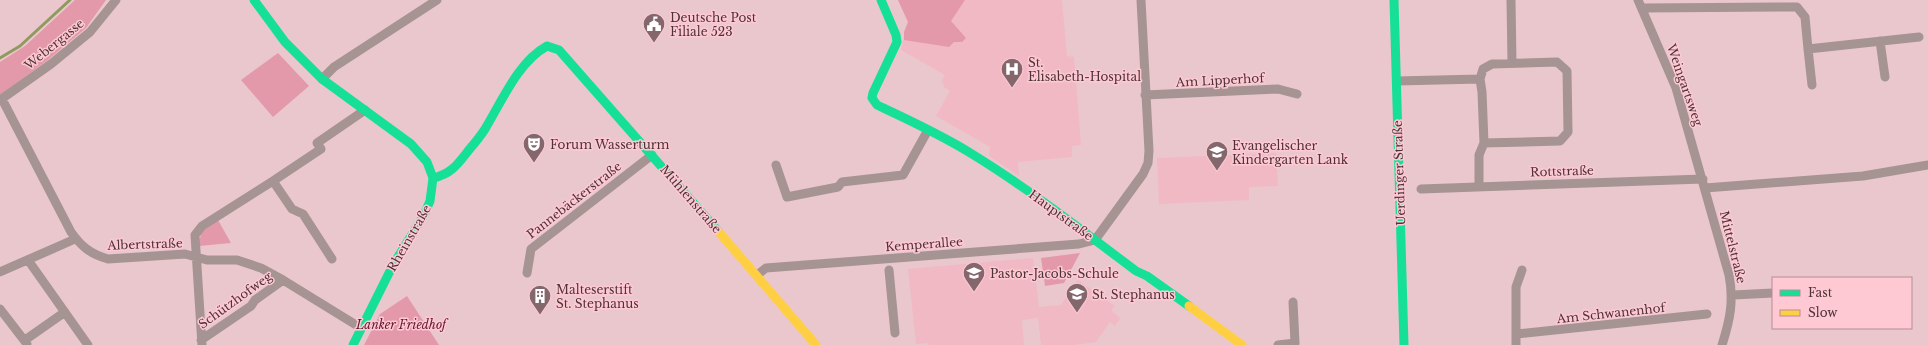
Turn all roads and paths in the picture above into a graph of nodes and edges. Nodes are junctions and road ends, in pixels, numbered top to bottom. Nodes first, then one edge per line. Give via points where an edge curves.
1 (116, 0) edge
2 (254, 0) edge
3 (437, 0) edge
4 (881, 0) edge
5 (1141, 0) edge
6 (1394, 0) edge
7 (1511, 0) edge
8 (1640, 4) edge
9 (1919, 37) dead end
10 (1880, 41) junction
11 (1808, 49) junction
12 (1512, 63) junction
13 (1885, 77) dead end
14 (322, 79) junction
15 (1480, 79) junction
16 (1397, 81) junction
17 (1812, 85) dead end
18 (1297, 94) dead end
19 (1145, 95) junction
20 (1, 100) edge
21 (365, 110) junction
22 (928, 130) junction
23 (1484, 143) junction
24 (652, 155) junction
25 (776, 165) dead end
26 (1928, 165) edge
27 (433, 178) junction
28 (273, 181) junction
29 (1704, 183) junction
30 (1479, 186) junction
31 (1421, 189) dead end
32 (76, 239) junction
33 (1095, 240) junction
34 (197, 256) junction
35 (332, 259) dead end
36 (28, 260) junction
37 (889, 270) dead end
38 (1522, 270) dead end
39 (0, 272) edge
40 (527, 273) dead end
41 (757, 275) junction
42 (283, 280) junction
43 (1772, 293) edge
44 (1733, 295) junction
45 (1293, 302) dead end
46 (0, 309) edge
47 (65, 312) junction
48 (1707, 314) dead end
49 (361, 328) junction
50 (895, 333) dead end
51 (1517, 334) junction
52 (202, 342) edge
53 (26, 343) edge
54 (88, 345) edge
55 (353, 345) edge
56 (816, 345) edge
57 (1242, 345) edge
58 (1278, 345) edge
59 (1404, 345) edge
60 (1516, 345) edge
61 (1722, 345) edge

1 - 20 street, Webergasse via 90,32
2 - 14 street via 285,42
3 - 14 street via 340,64
4 - 22 street, Hauptstraße via 897,42 872,98 877,105
5 - 19 street
6 - 16 street, Uerdinger Straße
7 - 12 street
8 - 11 street via 1797,7 1805,17
8 - 29 street, Weingartsweg via 1676,88
9 - 10 street
10 - 11 street
10 - 13 street
11 - 17 street
12 - 15 street via 1492,64 1483,69
12 - 23 street via 1557,62 1567,70 1568,132 1560,141
14 - 21 street
15 - 16 street
15 - 23 street
16 - 59 street, Uerdinger Straße
18 - 19 street, Am Lipperhof via 1278,89
19 - 33 street via 1148,163 1143,174
20 - 32 street, Albertstraße
21 - 27 street via 411,144 427,162
21 - 28 street via 317,143 321,149
22 - 25 street via 903,174 842,182 838,187 787,197
22 - 33 street, Hauptstraße via 984,162
23 - 30 street via 1479,155
24 - 27 street, Mühlenstraße via 559,50 552,46 544,47 528,61 484,131 453,170
24 - 40 street, Pannebäckerstraße via 531,249
24 - 41 street, Mühlenstraße
26 - 29 street, Rottstraße via 1863,176
27 - 49 street, Rheinstraße via 430,201 424,215 393,265
28 - 34 street via 199,228 195,235
28 - 35 street via 292,209 303,214
29 - 30 street, Rottstraße
29 - 44 street, Mittelstraße
30 - 31 street, Rottstraße
32 - 34 street, Albertstraße via 95,256 108,259 185,254
32 - 36 street
33 - 41 street, Kemperallee via 1079,244 766,268
33 - 57 street, Hauptstraße via 1136,272 1147,276
34 - 42 street, Albertstraße via 207,260 237,260 261,268
34 - 52 street
36 - 39 street
36 - 47 street
37 - 50 street
38 - 51 street via 1516,287
41 - 56 street, Mühlenstraße
42 - 49 street, Albertstraße
42 - 52 street, Schützhofweg
43 - 44 street
44 - 61 street, Mittelstraße via 1728,328
45 - 58 street via 1296,343
46 - 53 street
47 - 53 street
47 - 54 street
48 - 51 street, Am Schwanenhof
49 - 55 street, Rheinstraße
51 - 60 street

